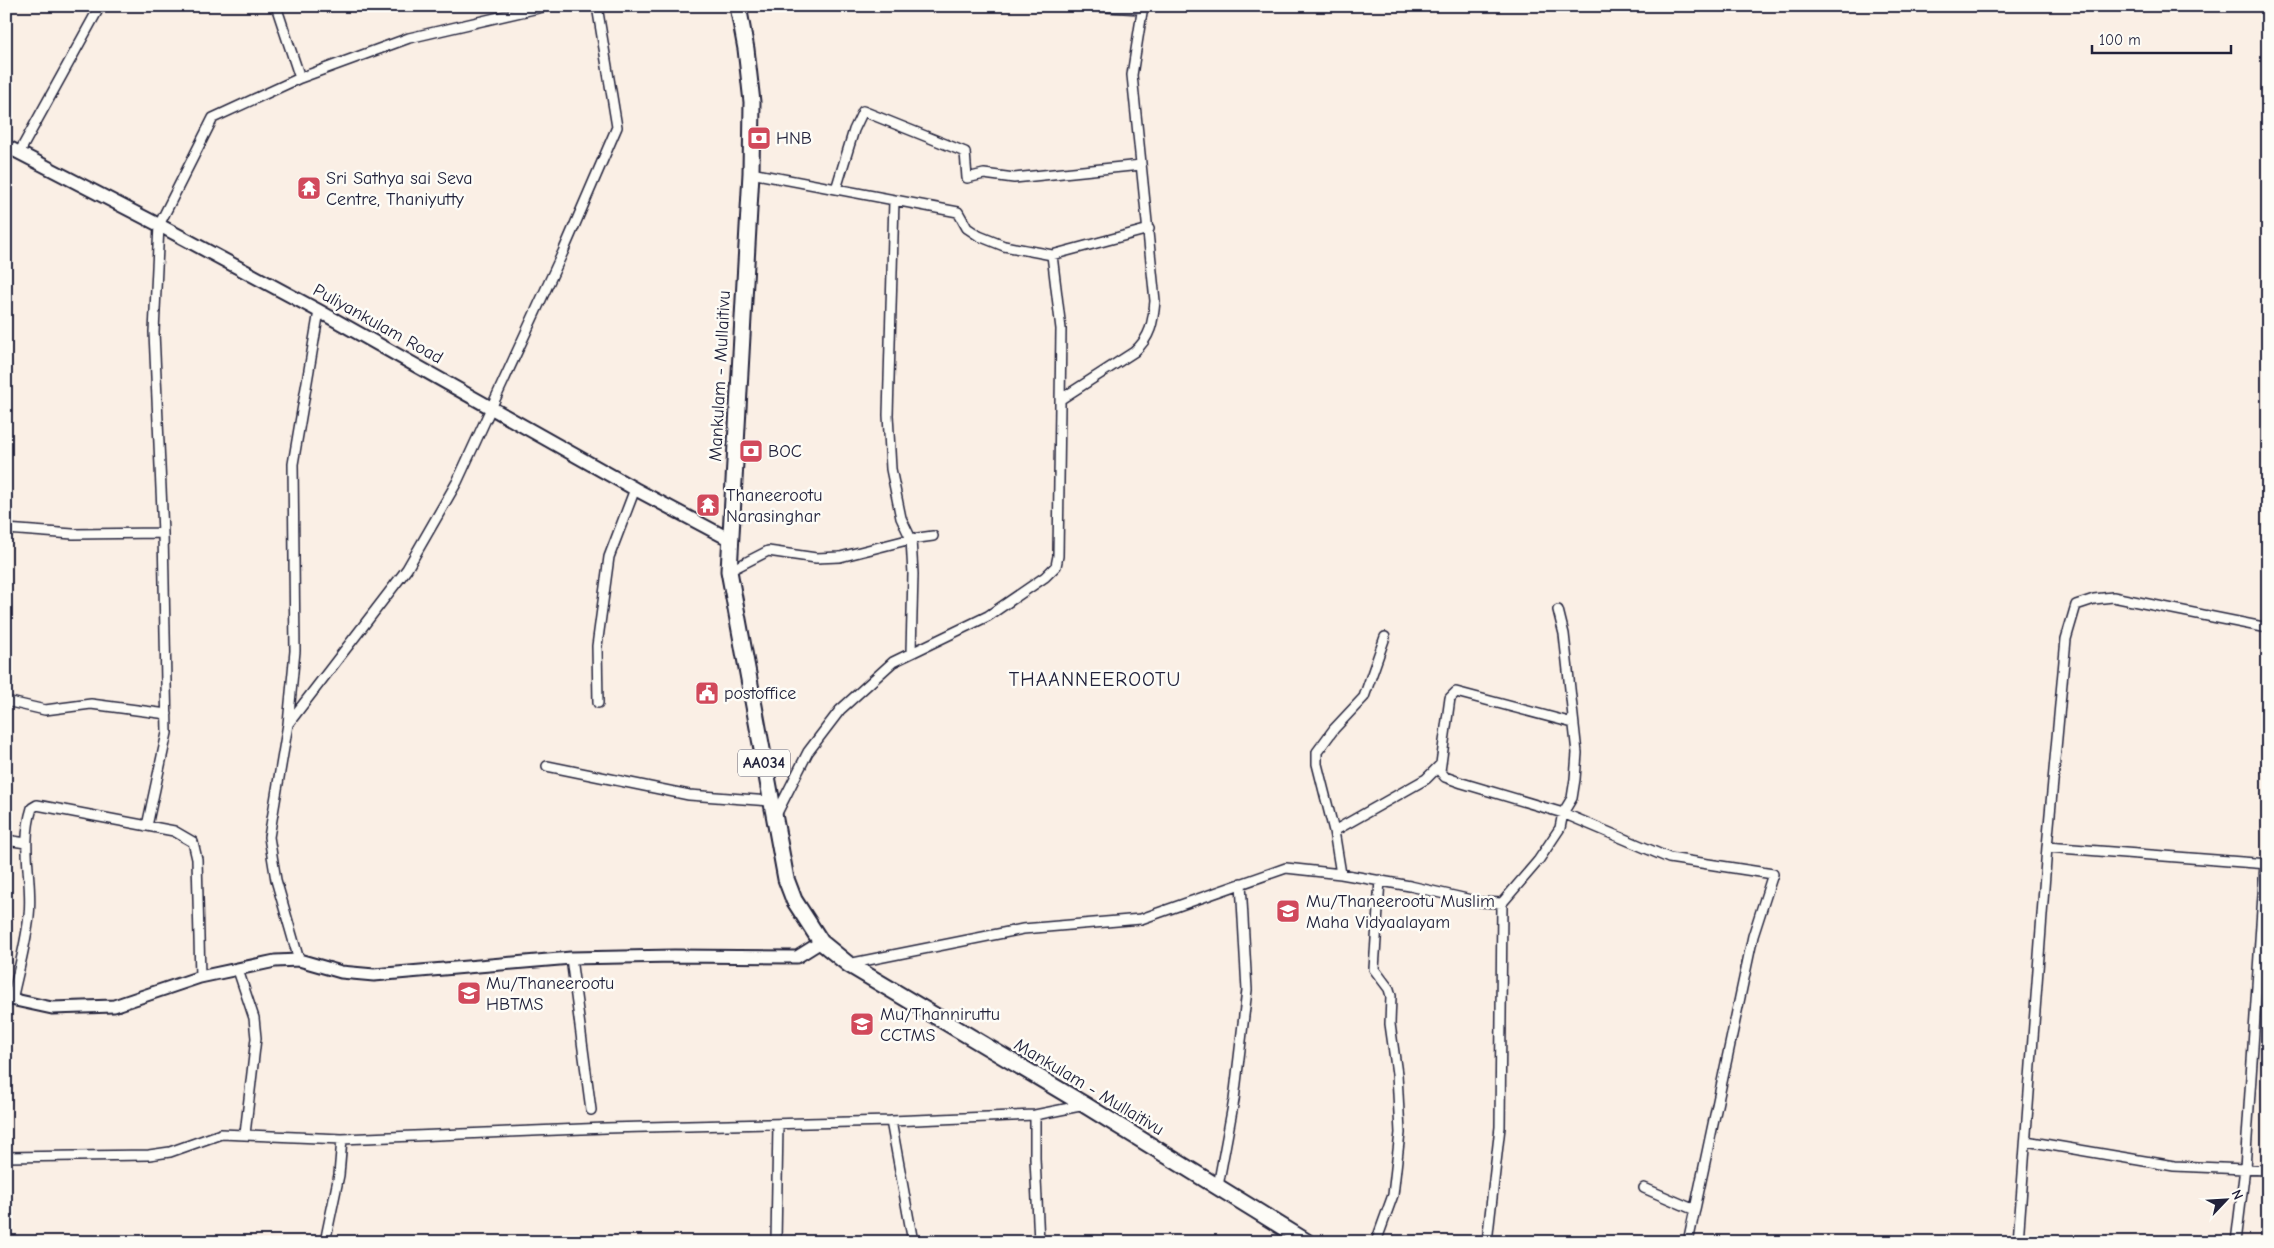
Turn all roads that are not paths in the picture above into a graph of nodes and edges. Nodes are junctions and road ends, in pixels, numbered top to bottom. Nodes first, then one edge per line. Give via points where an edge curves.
1 (100, 6) edge
2 (276, 6) edge
3 (547, 6) edge
4 (597, 6) edge
5 (738, 6) edge
6 (1088, 6) edge
7 (1143, 8) edge
8 (300, 78) junction
9 (6, 146) edge
10 (18, 153) junction
11 (1141, 165) junction
12 (751, 173) junction
13 (836, 189) junction
14 (894, 200) junction
15 (159, 225) junction
16 (1149, 229) junction
17 (1052, 255) junction
18 (319, 311) junction
19 (1061, 399) junction
20 (492, 407) junction
21 (634, 488) junction
22 (6, 529) edge
23 (162, 533) junction
24 (933, 536) dead end
25 (729, 539) junction
26 (911, 539) junction
27 (728, 571) junction
28 (1558, 610) dead end
29 (2268, 628) edge
30 (1385, 637) dead end
31 (911, 652) junction
32 (6, 701) edge
33 (598, 704) dead end
34 (167, 714) junction
35 (1573, 723) junction
36 (288, 724) junction
37 (1440, 765) junction
38 (547, 766) dead end
39 (771, 801) junction
40 (1563, 813) junction
41 (775, 818) junction
42 (147, 826) junction
43 (1334, 830) junction
44 (6, 840) edge
45 (26, 843) junction
46 (2047, 847) junction
47 (2266, 864) edge
48 (1341, 874) junction
49 (1380, 880) junction
50 (1241, 882) junction
51 (1502, 903) junction
52 (821, 942) junction
53 (571, 958) junction
54 (299, 960) junction
55 (848, 964) junction
56 (238, 970) junction
57 (200, 977) junction
58 (9, 999) edge
59 (1085, 1105) junction
60 (591, 1110) dead end
61 (1035, 1115) junction
62 (890, 1121) junction
63 (778, 1124) junction
64 (245, 1134) junction
65 (342, 1140) junction
66 (2026, 1140) junction
67 (6, 1157) edge
68 (2245, 1168) junction
69 (2268, 1170) edge
70 (1218, 1186) junction
71 (1644, 1188) dead end
72 (1695, 1210) junction
73 (325, 1242) edge
74 (776, 1242) edge
75 (913, 1242) edge
76 (1039, 1242) edge
77 (1307, 1242) edge
78 (1376, 1242) edge
79 (1487, 1242) edge
80 (1688, 1242) edge
81 (2018, 1242) edge
82 (2236, 1242) edge

1 - 10 street
2 - 8 street
3 - 8 street via 409,38
4 - 20 street via 617,127
5 - 12 highway, Mankulam - Mullaitivu / AA034 via 752,102
6 - 7 street
7 - 11 street via 1132,75
8 - 15 street via 213,118
9 - 10 main road, Puliyankulam Road
10 - 15 main road, Puliyankulam Road
11 - 13 street via 1014,178 984,174 967,178 965,152 862,111
11 - 16 street
12 - 13 street
12 - 25 highway, Mankulam - Mullaitivu / AA034
13 - 14 street
14 - 17 street via 958,212 968,228 979,236 1004,246
14 - 26 street via 888,415 891,468 901,518
15 - 18 main road, Puliyankulam Road
15 - 23 street via 154,332
16 - 17 street
16 - 19 street via 1155,301 1152,328 1145,343
17 - 19 street via 1061,329
18 - 20 main road, Puliyankulam Road
18 - 36 street via 293,464 295,651
19 - 31 street via 1056,566 1046,577 988,616
20 - 21 main road, Puliyankulam Road
20 - 36 street via 457,482 408,569
21 - 25 main road, Puliyankulam Road
21 - 33 street via 609,557 597,646
22 - 23 street via 73,534
23 - 34 street
24 - 26 street
25 - 27 highway, Mankulam - Mullaitivu / AA034
26 - 27 street via 840,557 816,558 768,552
26 - 31 street
27 - 39 highway, Mankulam - Mullaitivu / AA034
28 - 35 street via 1564,634
29 - 46 street via 2113,597 2076,605 2066,639
30 - 43 street via 1364,697 1317,752 1317,764
31 - 41 street via 892,662 840,710 808,752
32 - 34 street via 45,710 91,704
34 - 42 street via 167,733
35 - 37 street via 1456,692 1450,698
35 - 40 street via 1577,753 1575,779 1572,798
36 - 54 street via 269,837 276,880
37 - 40 street via 1445,777
37 - 43 street via 1426,779
38 - 39 street via 689,795
39 - 41 highway, Mankulam - Mullaitivu / AA034
40 - 51 street via 1560,828 1538,862
40 - 72 street via 1669,858 1773,874 1753,936
41 - 52 highway, Mankulam - Mullaitivu / AA034 via 786,880 794,900
42 - 45 street via 37,806 30,814
42 - 57 street via 174,831 193,842 197,859
43 - 48 street
44 - 45 street
45 - 58 street via 29,915
46 - 47 street
46 - 66 street
47 - 68 street
48 - 49 street
48 - 50 street via 1286,868
49 - 51 street via 1480,902
49 - 78 street via 1374,969 1391,996 1390,1024 1400,1133 1394,1195
50 - 55 street via 1141,919 1023,929
50 - 70 street via 1247,990 1234,1100
51 - 79 street via 1500,1128
52 - 53 street via 797,957
52 - 55 highway, Mankulam - Mullaitivu / AA034
53 - 54 street via 374,974 341,972
53 - 60 street
54 - 56 street via 275,961
55 - 59 highway, Mankulam - Mullaitivu / AA034
56 - 57 street
56 - 64 street via 254,1018 256,1038
57 - 58 street via 114,1006 52,1008
59 - 61 street
59 - 70 highway, Mankulam - Mullaitivu / AA034
61 - 62 street
61 - 76 street
62 - 63 street
62 - 75 street
63 - 65 street
63 - 74 street
64 - 65 street
64 - 67 street via 221,1134 170,1152
65 - 73 street via 339,1176
66 - 68 street via 2174,1166
66 - 81 street
68 - 69 street
68 - 82 street
70 - 77 highway, Mankulam - Mullaitivu / AA034
71 - 72 street
72 - 80 street

